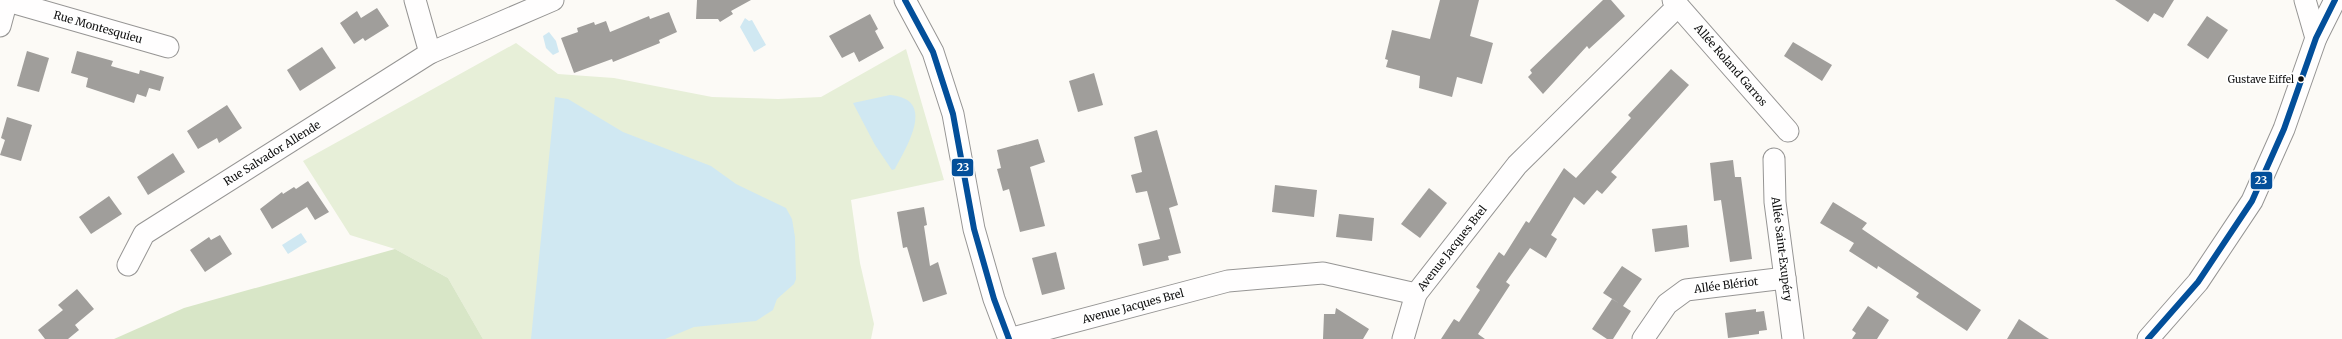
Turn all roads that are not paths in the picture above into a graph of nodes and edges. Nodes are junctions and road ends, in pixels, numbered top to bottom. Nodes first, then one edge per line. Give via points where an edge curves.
1 (6, 0) edge
2 (415, 0) edge
3 (553, 0) edge
4 (905, 0) edge
5 (2305, 0) edge
6 (2335, 0) edge
7 (1676, 3) edge
8 (0, 26) edge
9 (2316, 38) junction
10 (168, 47) dead end
11 (430, 53) junction
12 (1788, 131) dead end
13 (1774, 158) dead end
14 (128, 265) dead end
15 (1785, 278) junction
16 (1416, 294) junction
17 (1009, 339) edge
18 (1403, 339) edge
19 (1643, 339) edge
20 (1793, 339) edge
21 (2148, 339) edge

1 - 8 street
1 - 10 street, Rue Montesquieu
2 - 11 street
3 - 11 street, Rue Salvador Allende
4 - 17 street via 933,52 953,114 974,230 994,299
5 - 9 street
6 - 9 street
7 - 12 street, Allée Roland Garros
7 - 16 street, Avenue Jacques Brel via 1517,165
9 - 21 street via 2284,129 2252,201 2198,282
11 - 14 street, Rue Salvador Allende via 144,234
13 - 15 street, Allée Saint-Exupéry via 1775,202
15 - 19 street, Allée Blériot via 1686,290 1667,304
15 - 20 street, Allée Saint-Exupéry
16 - 17 street, Avenue Jacques Brel via 1323,273 1228,281
16 - 18 street

